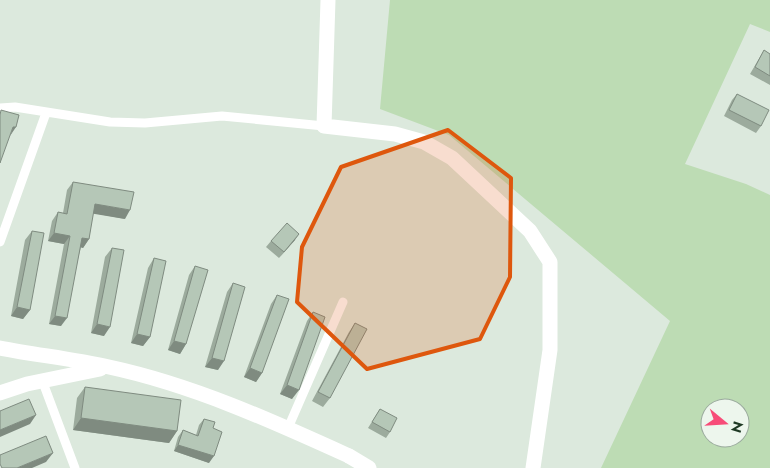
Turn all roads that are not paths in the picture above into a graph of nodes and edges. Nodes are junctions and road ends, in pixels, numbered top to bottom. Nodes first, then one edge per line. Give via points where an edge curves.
1 (328, 0) edge
2 (0, 108) edge
3 (46, 113) junction
4 (324, 126) junction
5 (0, 242) edge
6 (344, 302) dead end
7 (0, 348) edge
8 (110, 367) junction
9 (42, 380) junction
10 (0, 393) edge
11 (288, 428) junction
12 (76, 468) edge
13 (369, 468) edge
14 (533, 468) edge

1 - 4 street
2 - 3 lane via 15,107
3 - 4 lane via 110,122 145,123 222,116
3 - 5 lane
4 - 14 street via 395,134 424,142 452,158 530,231 550,262 550,350
6 - 11 lane
7 - 8 street
8 - 9 street
8 - 11 street via 185,389
9 - 10 street
9 - 12 lane
11 - 13 street

